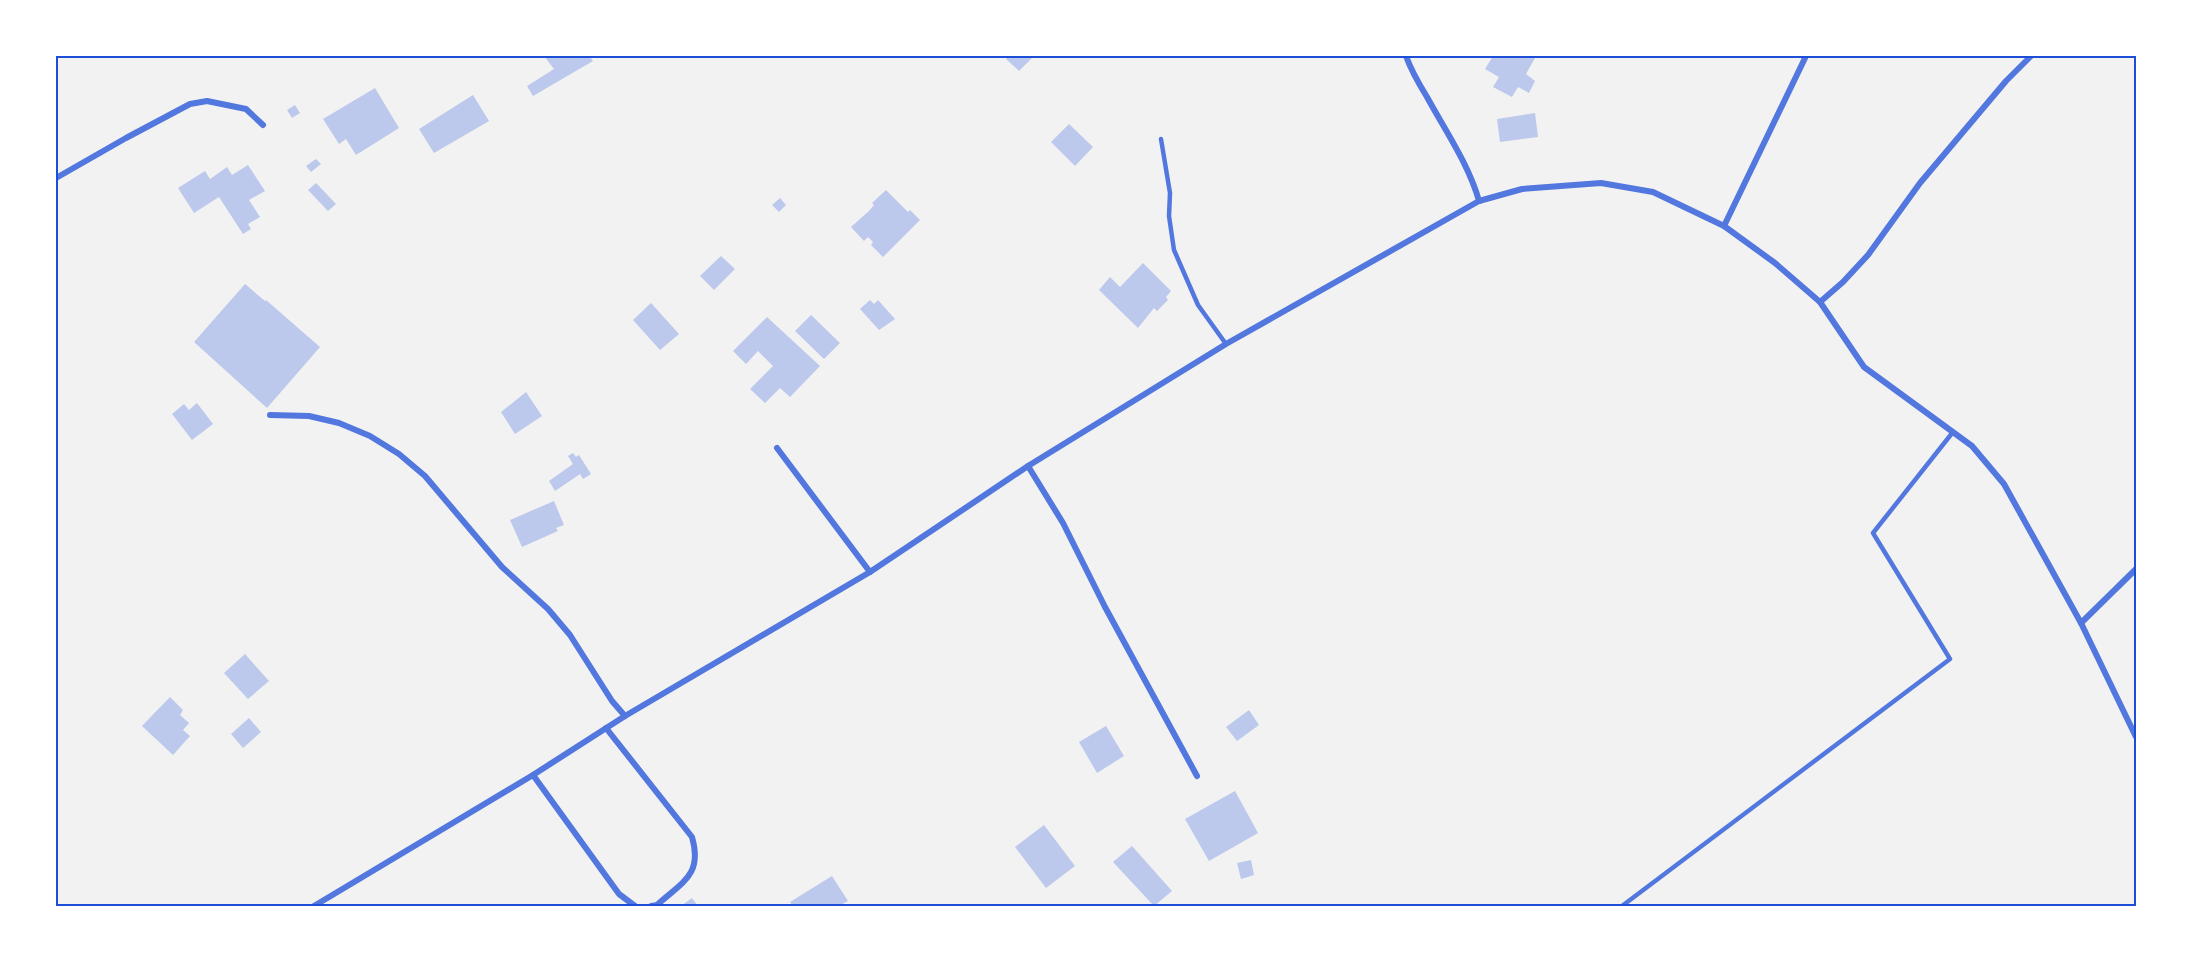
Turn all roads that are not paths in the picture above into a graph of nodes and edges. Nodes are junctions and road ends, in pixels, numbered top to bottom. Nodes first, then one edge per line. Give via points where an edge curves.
1 (1406, 56) edge
2 (1806, 56) edge
3 (2031, 56) edge
4 (263, 125) dead end
5 (1161, 139) dead end
6 (56, 178) edge
7 (1479, 201) junction
8 (1724, 226) junction
9 (1820, 302) junction
10 (1226, 344) junction
11 (270, 415) dead end
12 (1953, 432) junction
13 (777, 448) dead end
14 (1028, 466) junction
15 (2136, 568) edge
16 (870, 572) junction
17 (2081, 623) junction
18 (625, 716) junction
19 (606, 728) junction
20 (2136, 733) edge
21 (533, 775) junction
22 (1197, 776) dead end
23 (314, 906) edge
24 (635, 906) edge
25 (651, 906) edge
26 (1622, 906) edge

1 - 7 street via 1476,188
2 - 8 street
3 - 9 street via 1920,183 1868,255
4 - 6 street via 246,109 207,101 190,104
5 - 10 lane via 1174,249 1198,305
7 - 8 street via 1522,189 1601,183 1653,192
7 - 10 street
8 - 9 street
9 - 12 street via 1864,366
10 - 14 street
11 - 18 street via 309,416 339,423 370,436 425,476 502,567 570,635
12 - 17 street via 1972,446 2004,484
12 - 26 lane via 1874,533 1950,659
13 - 16 street
14 - 16 street
14 - 22 street
15 - 17 street
16 - 18 street
17 - 20 street
18 - 19 street
19 - 21 street
19 - 25 street via 692,837 696,852 693,871 657,905
21 - 23 street
21 - 24 street via 619,894

